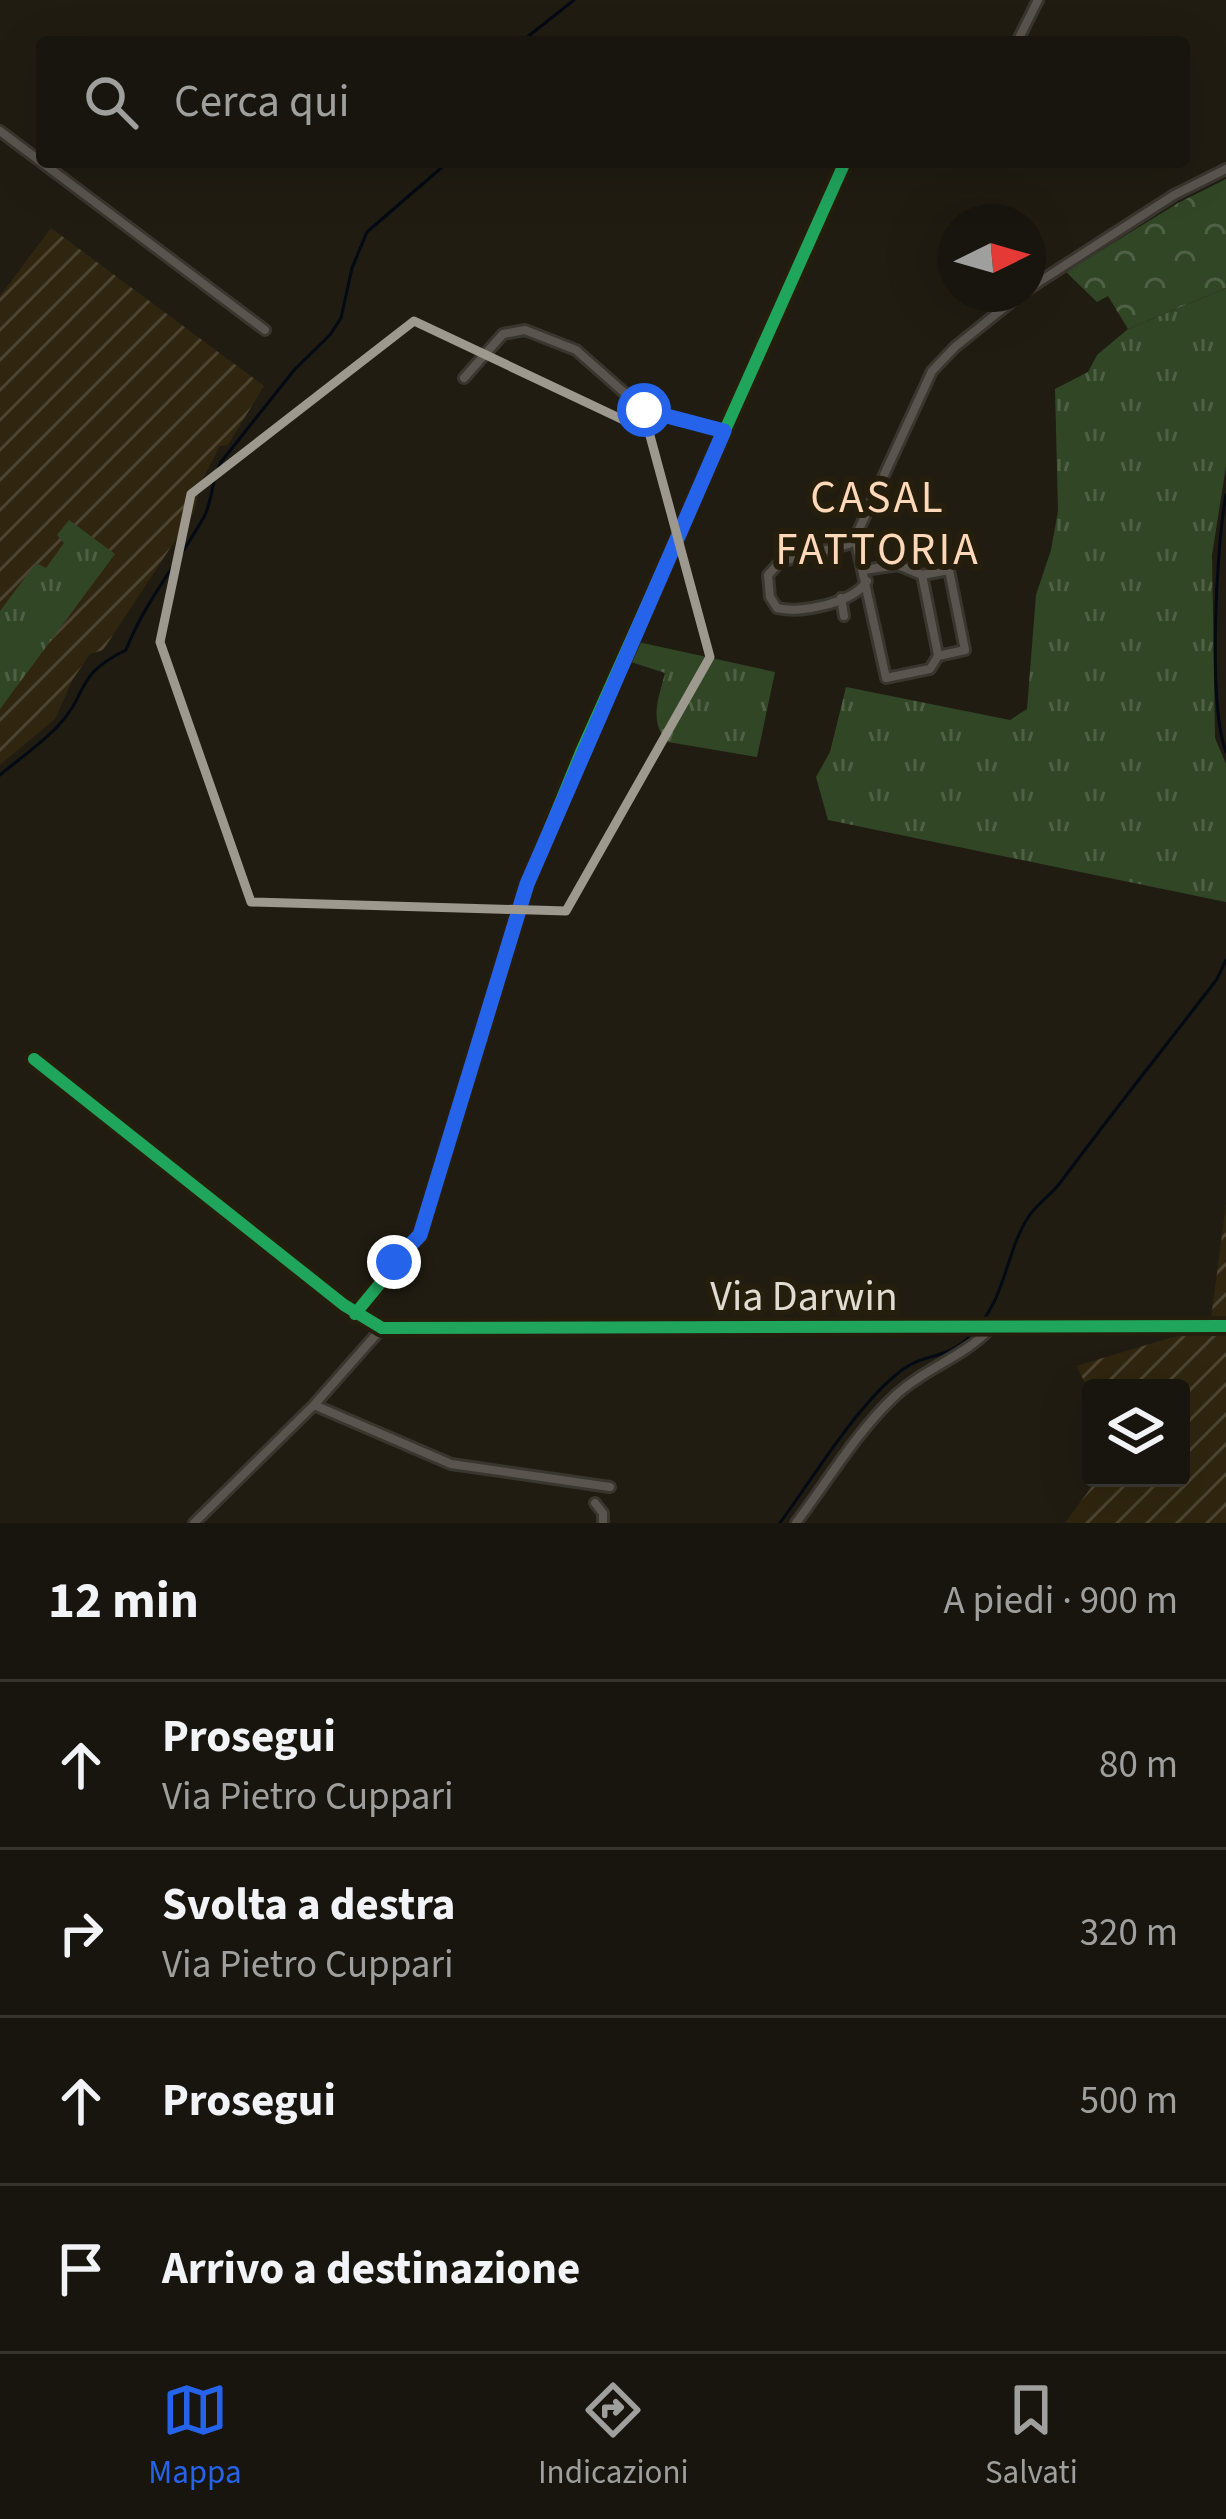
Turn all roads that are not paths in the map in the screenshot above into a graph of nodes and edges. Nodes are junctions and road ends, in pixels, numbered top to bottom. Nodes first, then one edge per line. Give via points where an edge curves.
1 (1038, 0) edge
2 (1020, 36) edge
3 (0, 132) edge
4 (36, 159) edge
5 (48, 168) edge
6 (842, 168) edge
7 (1226, 169) edge
8 (1046, 277) edge
9 (999, 312) edge
10 (265, 330) dead end
11 (464, 378) dead end
12 (724, 431) junction
13 (855, 538) junction
14 (922, 574) junction
15 (866, 575) junction
16 (841, 598) junction
17 (844, 616) dead end
18 (938, 656) junction
19 (34, 1059) dead end
20 (355, 1314) junction
21 (1226, 1326) edge
22 (382, 1328) junction
23 (991, 1328) junction
24 (314, 1405) junction
25 (610, 1487) dead end
26 (595, 1503) dead end
27 (194, 1523) edge
28 (603, 1523) edge
29 (796, 1523) edge

1 - 2 street
3 - 4 street
5 - 10 street
6 - 12 street
7 - 8 street
9 - 13 street via 932,371
11 - 12 street via 502,334 525,330 573,347 644,410
12 - 20 street via 527,884 420,1235
13 - 15 street
13 - 16 street via 780,562 768,574 780,609
14 - 15 street via 901,565
14 - 18 street
14 - 18 street via 949,570 965,650
15 - 16 street via 856,594
15 - 18 street via 886,678 930,670
16 - 17 street
19 - 20 street
20 - 22 street
21 - 23 street, Via Darwin
22 - 23 street, Via Darwin
22 - 24 street
23 - 29 street via 900,1391
24 - 25 street via 451,1464
24 - 27 street
26 - 28 street

